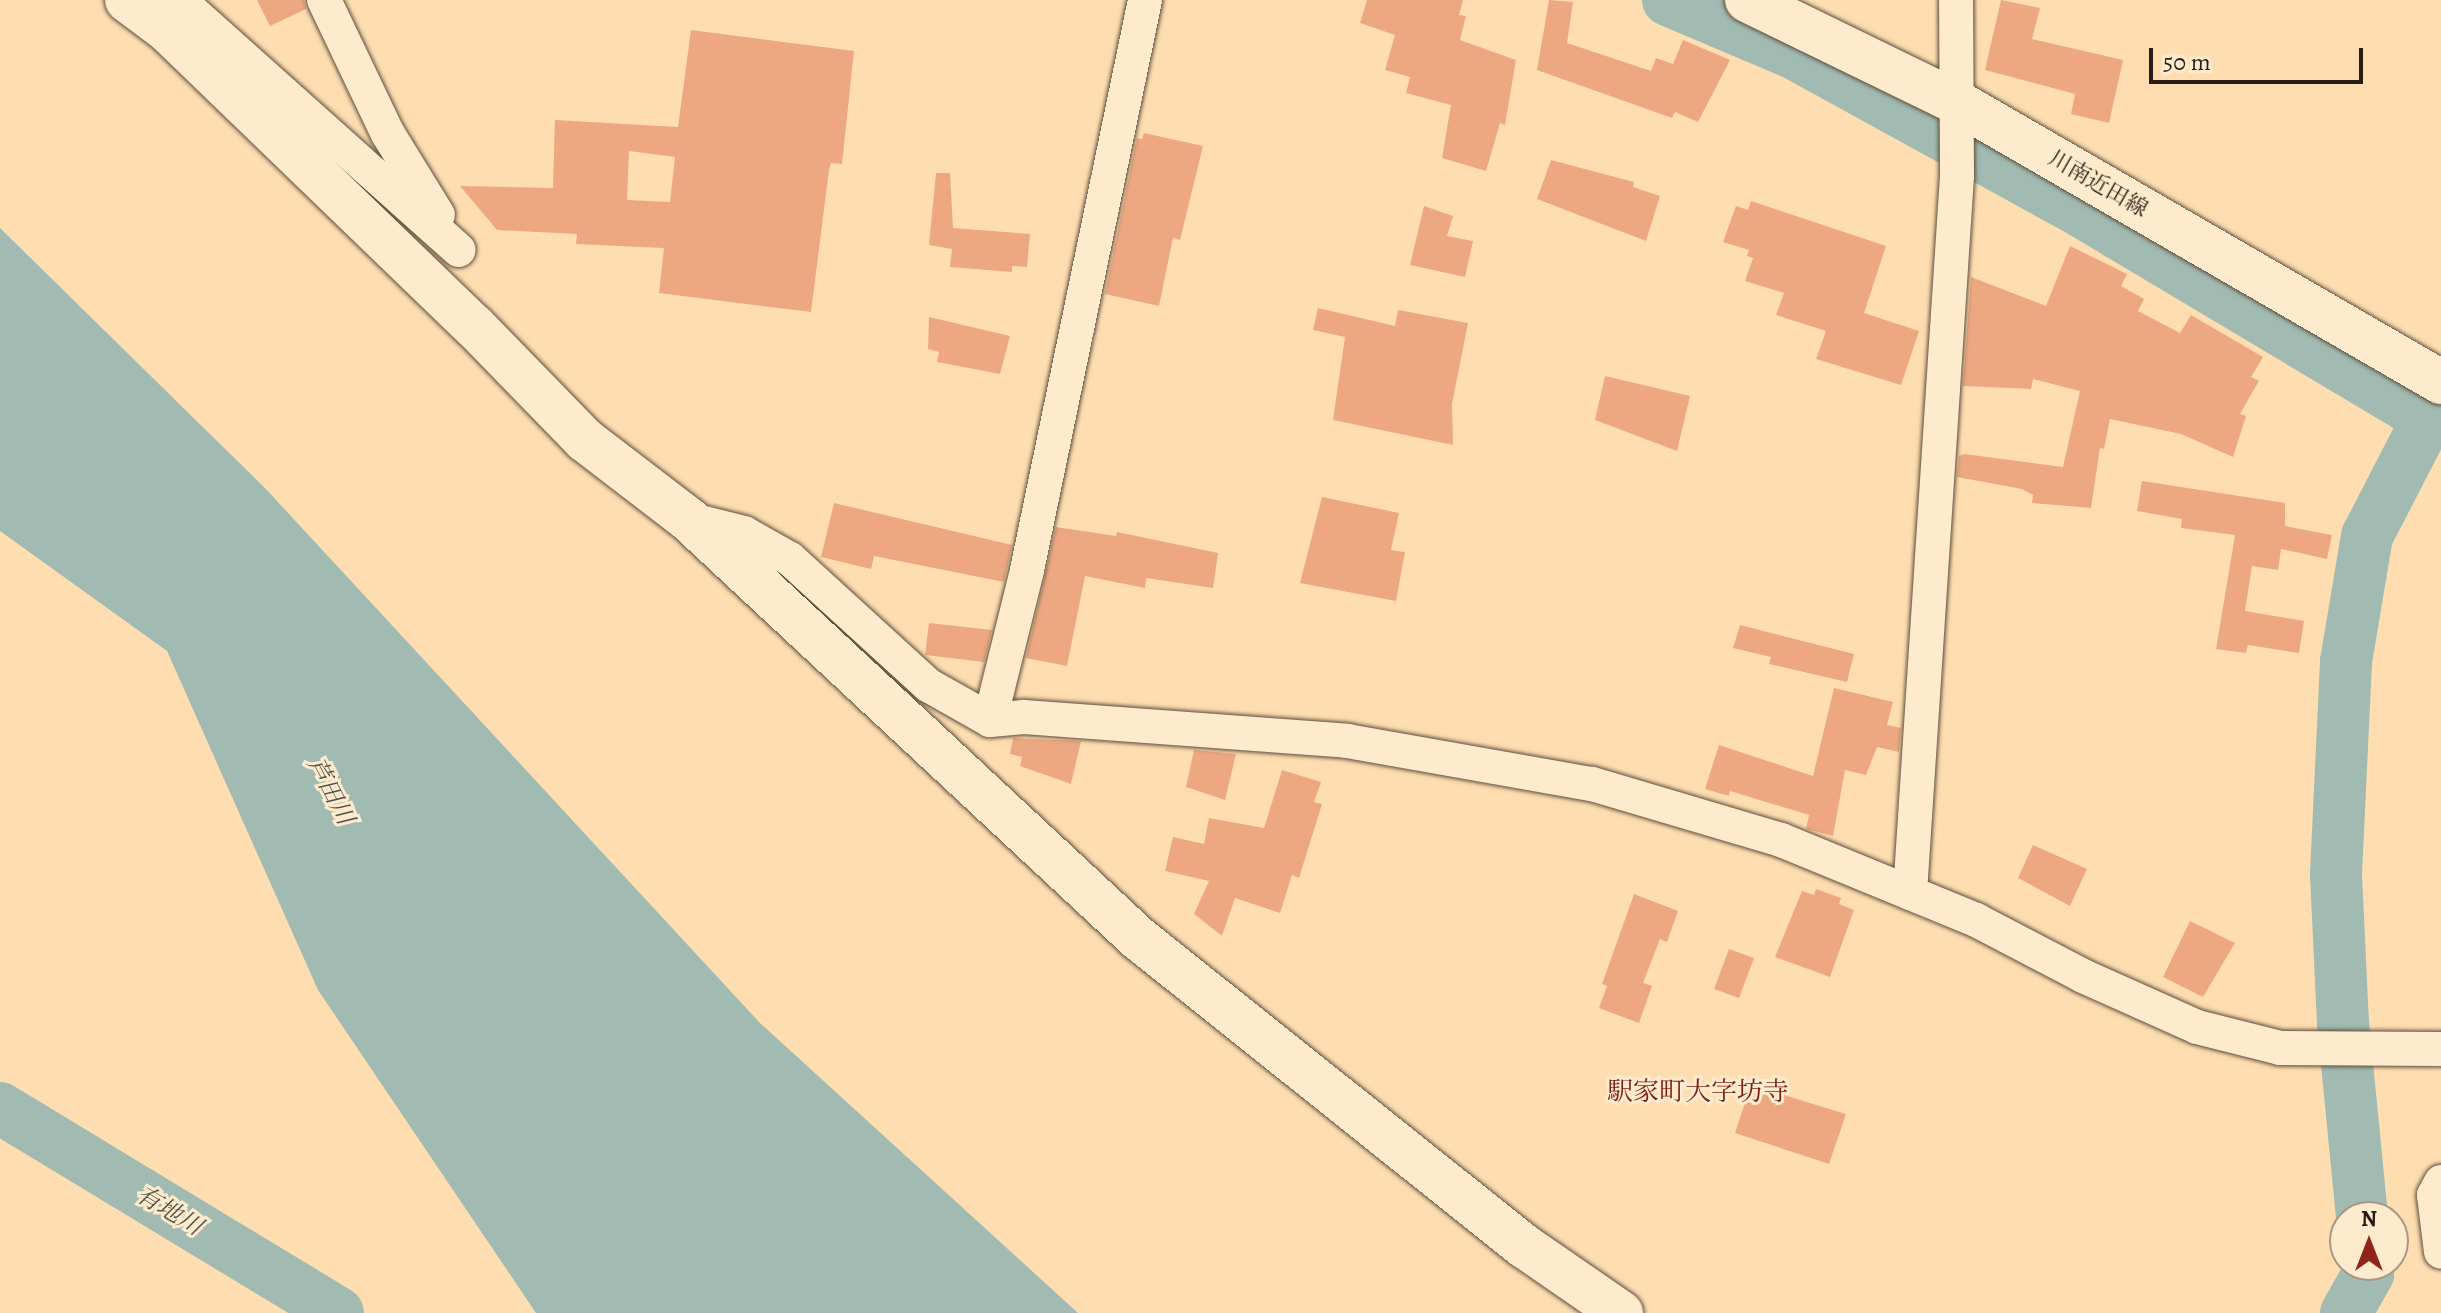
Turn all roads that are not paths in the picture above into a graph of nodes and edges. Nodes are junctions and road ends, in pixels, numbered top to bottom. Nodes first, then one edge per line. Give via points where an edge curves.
1 (127, 0) edge
2 (179, 0) edge
3 (324, 0) edge
4 (1145, 0) edge
5 (1747, 0) edge
6 (1956, 0) edge
7 (1960, 104) junction
8 (2441, 382) edge
9 (688, 519) junction
10 (990, 720) junction
11 (1910, 893) junction
12 (2441, 1049) edge
13 (2441, 1182) edge
14 (2441, 1252) edge
15 (1621, 1313) edge

1 - 9 street via 167,30 585,440
2 - 3 street via 459,250 388,134
4 - 10 street via 1027,570
5 - 7 street, 川南近田線
6 - 7 street
7 - 8 street, 川南近田線
7 - 11 street
9 - 10 street via 744,533 790,559 928,685
9 - 15 street via 1138,938 1524,1246
10 - 11 street via 1024,717 1347,741 1592,784 1781,840
11 - 12 street via 2197,1027 2280,1048
13 - 14 street via 2434,1195

